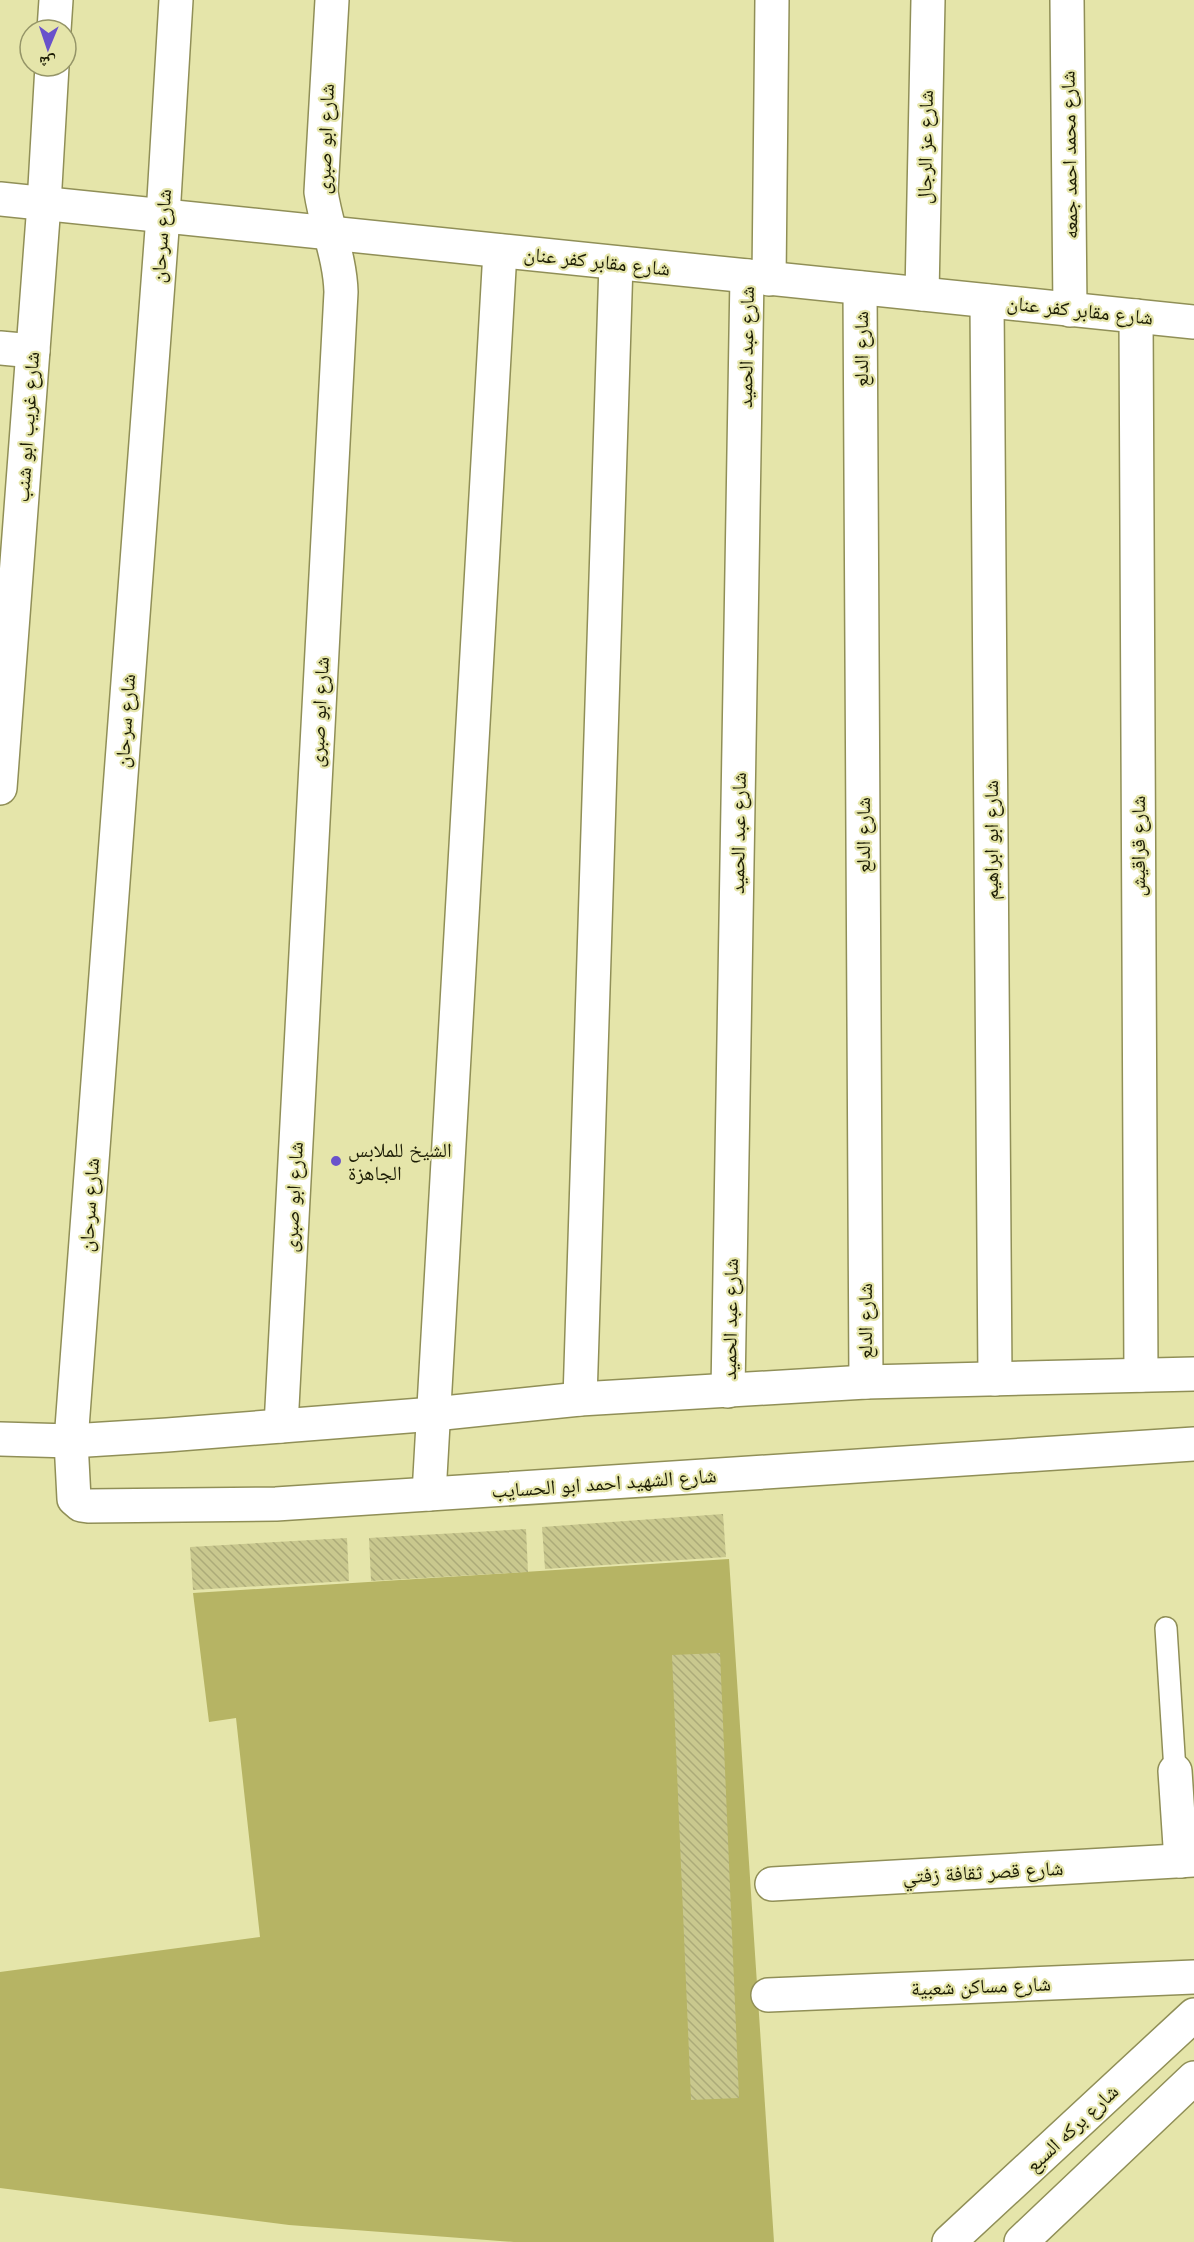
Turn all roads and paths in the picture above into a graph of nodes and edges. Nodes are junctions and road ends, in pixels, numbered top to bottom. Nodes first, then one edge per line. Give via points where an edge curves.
1 (56, 0) edge
2 (176, 0) edge
3 (332, 0) edge
4 (772, 0) edge
5 (928, 0) edge
6 (1067, 0) edge
7 (55, 18) edge
8 (51, 78) edge
9 (0, 199) edge
10 (44, 204) junction
11 (163, 216) junction
12 (329, 232) junction
13 (500, 251) junction
14 (616, 263) junction
15 (758, 277) junction
16 (860, 288) junction
17 (922, 294) junction
18 (987, 301) junction
19 (1070, 310) junction
20 (1136, 316) junction
21 (1194, 322) edge
22 (0, 348) edge
23 (33, 351) junction
24 (9, 553) edge
25 (0, 788) edge
26 (1194, 1374) edge
27 (1141, 1376) junction
28 (995, 1379) junction
29 (866, 1382) junction
30 (728, 1391) junction
31 (580, 1399) junction
32 (434, 1414) junction
33 (281, 1426) junction
34 (0, 1439) edge
35 (71, 1441) junction
36 (1194, 1444) edge
37 (429, 1494) junction
38 (1166, 1628) dead end
39 (1175, 1771) joint
40 (1187, 1861) edge
41 (772, 1884) dead end
42 (1194, 1977) edge
43 (768, 1995) dead end
44 (1194, 2015) edge
45 (1194, 2078) edge
46 (1054, 2211) junction
47 (949, 2242) edge
48 (1022, 2242) edge
49 (1037, 2242) edge

1 - 7 street
2 - 11 street, شارع سرحان
3 - 12 street, شارع ابو صبرى via 321,171
4 - 15 street, شارع عبد الحميد
5 - 17 street, شارع عز الرجال
6 - 19 street, شارع محمد احمد جمعه
8 - 10 street, شارع غريب ابو شنب
9 - 10 street, شارع مقابر كفر عنان
10 - 11 street, شارع مقابر كفر عنان
10 - 23 street, شارع غريب ابو شنب
11 - 12 street, شارع مقابر كفر عنان
11 - 35 street, شارع سرحان
12 - 13 street, شارع مقابر كفر عنان
12 - 33 street, شارع ابو صبرى via 336,251 341,292
13 - 14 street, شارع مقابر كفر عنان
13 - 32 street
14 - 15 street, شارع مقابر كفر عنان
14 - 31 street
15 - 16 street, شارع مقابر كفر عنان
15 - 30 street, شارع عبد الحميد
16 - 17 street, شارع مقابر كفر عنان
16 - 29 street, شارع الدلع
17 - 18 street, شارع مقابر كفر عنان
18 - 19 street, شارع مقابر كفر عنان
18 - 28 street, شارع ابو ابراهيم
19 - 20 street, شارع مقابر كفر عنان
20 - 21 street, شارع مقابر كفر عنان
20 - 27 street, شارع قراقيش
22 - 23 street
23 - 24 street, شارع غريب ابو شنب
24 - 25 street, شارع غريب ابو شنب
26 - 27 street
27 - 28 street
28 - 29 street
29 - 30 street
30 - 31 street
31 - 32 street
32 - 33 street
32 - 37 street
33 - 35 street
34 - 35 street
35 - 37 street, شارع الشهيد احمد ابو الحسايب via 74,1499 81,1505 276,1504
36 - 37 street, شارع الشهيد احمد ابو الحسايب
38 - 39 lane
39 - 40 street
40 - 41 street, شارع قصر ثقافة زفتي
42 - 43 street, شارع مساكن شعبية
44 - 47 street, شارع بركه السبع
45 - 46 street
46 - 48 street
46 - 49 lane

